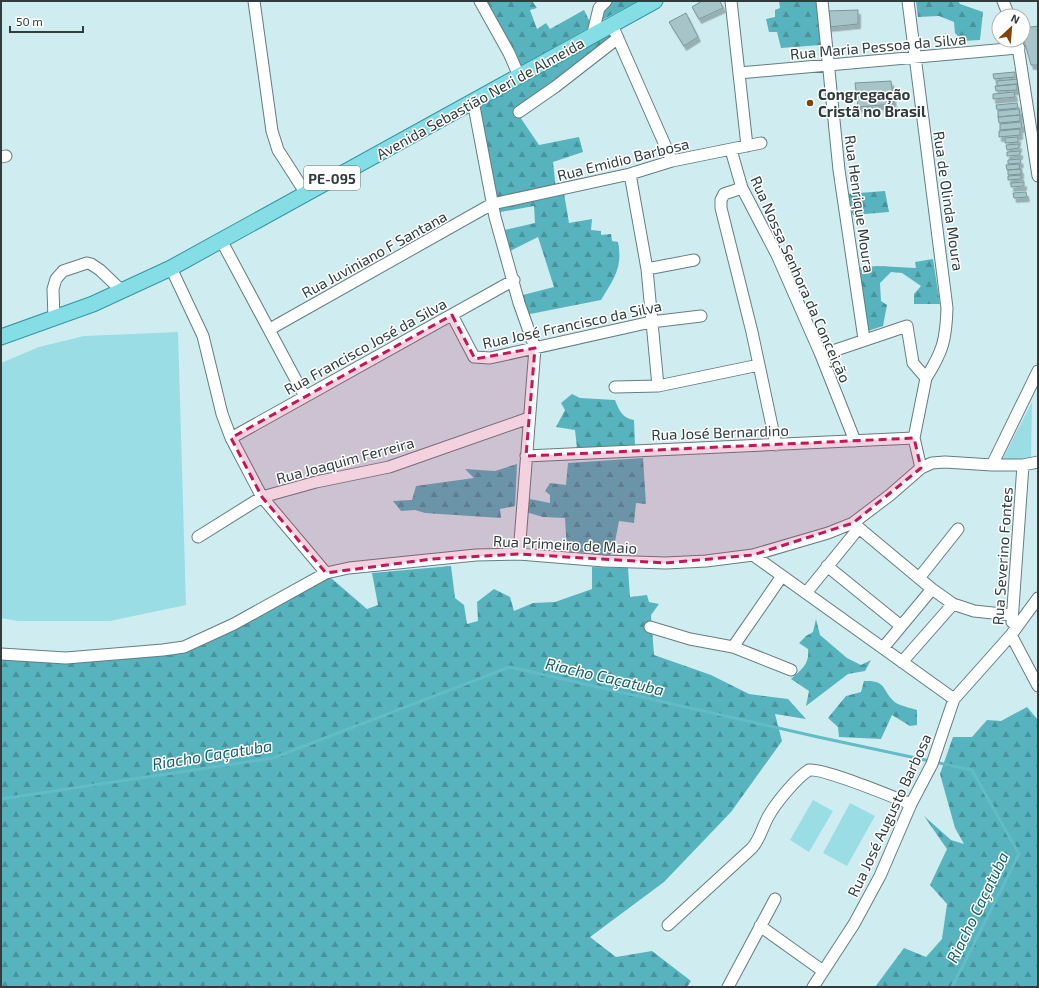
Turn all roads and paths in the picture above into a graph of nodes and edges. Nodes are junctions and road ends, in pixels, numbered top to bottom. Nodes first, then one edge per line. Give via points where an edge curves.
1 (254, 1) edge
2 (480, 1) edge
3 (606, 1) edge
4 (655, 1) edge
5 (731, 1) edge
6 (822, 1) edge
7 (908, 1) edge
8 (615, 32) junction
9 (592, 37) junction
10 (991, 48) edge
11 (1019, 48) edge
12 (915, 59) junction
13 (828, 66) junction
14 (739, 74) junction
15 (519, 76) junction
16 (473, 102) junction
17 (519, 112) dead end
18 (761, 143) dead end
19 (747, 146) junction
20 (731, 150) junction
21 (672, 161) junction
22 (630, 174) junction
23 (1038, 176) edge
24 (742, 188) junction
25 (305, 192) junction
26 (492, 204) junction
27 (221, 240) junction
28 (694, 260) dead end
29 (171, 268) junction
30 (647, 268) junction
31 (514, 280) junction
32 (122, 291) junction
33 (452, 315) junction
34 (701, 316) dead end
35 (54, 319) junction
36 (651, 322) junction
37 (270, 329) junction
38 (1, 337) edge
39 (864, 339) junction
40 (535, 348) junction
41 (821, 355) junction
42 (759, 365) junction
43 (1038, 371) edge
44 (926, 378) junction
45 (658, 386) junction
46 (615, 387) dead end
47 (304, 395) junction
48 (528, 418) junction
49 (230, 438) junction
50 (914, 438) junction
51 (855, 441) junction
52 (776, 445) junction
53 (526, 456) junction
54 (1038, 462) edge
55 (992, 465) junction
56 (1023, 465) junction
57 (921, 468) junction
58 (262, 498) junction
59 (856, 526) junction
60 (958, 529) dead end
61 (198, 537) dead end
62 (519, 554) junction
63 (753, 554) junction
64 (827, 566) junction
65 (326, 573) junction
66 (782, 576) junction
67 (919, 578) junction
68 (932, 589) junction
69 (806, 593) junction
70 (1038, 598) edge
71 (953, 604) junction
72 (1012, 615) junction
73 (901, 626) junction
74 (650, 627) dead end
75 (1011, 635) junction
76 (733, 648) junction
77 (883, 648) junction
78 (1, 654) edge
79 (902, 662) junction
80 (791, 670) dead end
81 (1038, 686) edge
82 (954, 699) junction
83 (912, 804) junction
84 (775, 899) dead end
85 (668, 925) dead end
86 (760, 926) junction
87 (823, 972) junction
88 (728, 987) edge
89 (813, 987) edge

1 - 25 street via 272,131 278,150
2 - 15 street
3 - 9 street via 599,8
4 - 8 main road, Avenida Sebastião Neri de Almeida / PE-095
5 - 14 street
6 - 13 street, Rua Henrique Moura
7 - 12 street, Rua de Olinda Moura
8 - 9 main road, Avenida Sebastião Neri de Almeida / PE-095
8 - 17 street via 555,87
8 - 21 street
9 - 15 main road, Avenida Sebastião Neri de Almeida / PE-095
10 - 12 street, Rua Maria Pessoa da Silva
11 - 23 street
12 - 13 street, Rua Maria Pessoa da Silva
12 - 44 street, Rua de Olinda Moura via 947,308 944,344 940,357
13 - 14 street, Rua Maria Pessoa da Silva
13 - 39 street, Rua Henrique Moura via 839,170
14 - 19 street
15 - 16 main road, Avenida Sebastião Neri de Almeida / PE-095
16 - 25 main road, Avenida Sebastião Neri de Almeida / PE-095
16 - 26 street
18 - 19 street, Rua Emidio Barbosa
19 - 20 street, Rua Emidio Barbosa
20 - 21 street, Rua Emidio Barbosa
20 - 24 street, Rua Nossa Senhora da Conceição
21 - 22 street, Rua Emidio Barbosa
22 - 26 street, Rua Emidio Barbosa
22 - 30 street
24 - 41 street, Rua Nossa Senhora da Conceição via 777,255
24 - 42 street via 724,194 721,208
25 - 27 main road, Avenida Sebastião Neri de Almeida / PE-095
26 - 31 street
26 - 37 street, Rua Juviniano F Santana
27 - 29 main road, Avenida Sebastião Neri de Almeida / PE-095
27 - 37 street
28 - 30 street
29 - 32 main road, Avenida Sebastião Neri de Almeida / PE-095
29 - 49 street via 203,336
30 - 36 street
31 - 33 street, Rua Francisco José da Silva
31 - 40 street
32 - 35 main road, Avenida Sebastião Neri de Almeida / PE-095
32 - 35 street via 91,264 63,271 56,279 53,289
33 - 40 street, Rua José Francisco da Silva via 476,359
33 - 47 street, Rua Francisco José da Silva
34 - 36 street, Rua José Francisco da Silva
35 - 38 main road, Avenida Sebastião Neri de Almeida / PE-095
36 - 40 street, Rua José Francisco da Silva
36 - 45 street
37 - 47 street
39 - 41 street
39 - 44 street via 907,326 913,363
40 - 48 street
41 - 51 street, Rua Nossa Senhora da Conceição
42 - 45 street
42 - 52 street
43 - 55 street
44 - 50 street
45 - 46 street
47 - 49 street, Rua Francisco José da Silva
48 - 53 street
48 - 58 street, Rua Joaquim Ferreira via 389,467 316,482
49 - 58 street
50 - 51 street, Rua José Bernardino
50 - 57 street
51 - 52 street, Rua José Bernardino
52 - 53 street, Rua José Bernardino
53 - 62 street
54 - 56 street
55 - 56 street
55 - 57 street via 939,462
56 - 72 street, Rua Severino Fontes
57 - 59 street, Rua Primeiro de Maio
58 - 61 street, Rua Joaquim Ferreira
58 - 65 street
59 - 63 street, Rua Primeiro de Maio
59 - 64 street
59 - 67 street
60 - 67 street
62 - 63 street, Rua Primeiro de Maio via 666,563 706,561
62 - 65 street, Rua Primeiro de Maio via 424,560
63 - 66 street
64 - 69 street
64 - 73 street
65 - 78 street, Rua Primeiro de Maio via 234,624 184,647 66,658
66 - 69 street
66 - 76 street
67 - 68 street
68 - 71 street
68 - 73 street
69 - 77 street
70 - 75 street
71 - 72 street via 974,611
71 - 79 street
72 - 75 street, Rua Severino Fontes
73 - 77 street
74 - 76 street
75 - 81 street
75 - 82 street, Rua Severino Fontes
76 - 80 street
77 - 79 street
79 - 82 street
82 - 83 street, Rua José Augusto Barbosa via 932,764
83 - 85 street via 835,775 809,770 775,807 760,838 752,848
83 - 87 street, Rua José Augusto Barbosa via 880,876 854,924
84 - 86 street
86 - 87 street
86 - 88 street
87 - 89 street, Rua José Augusto Barbosa

